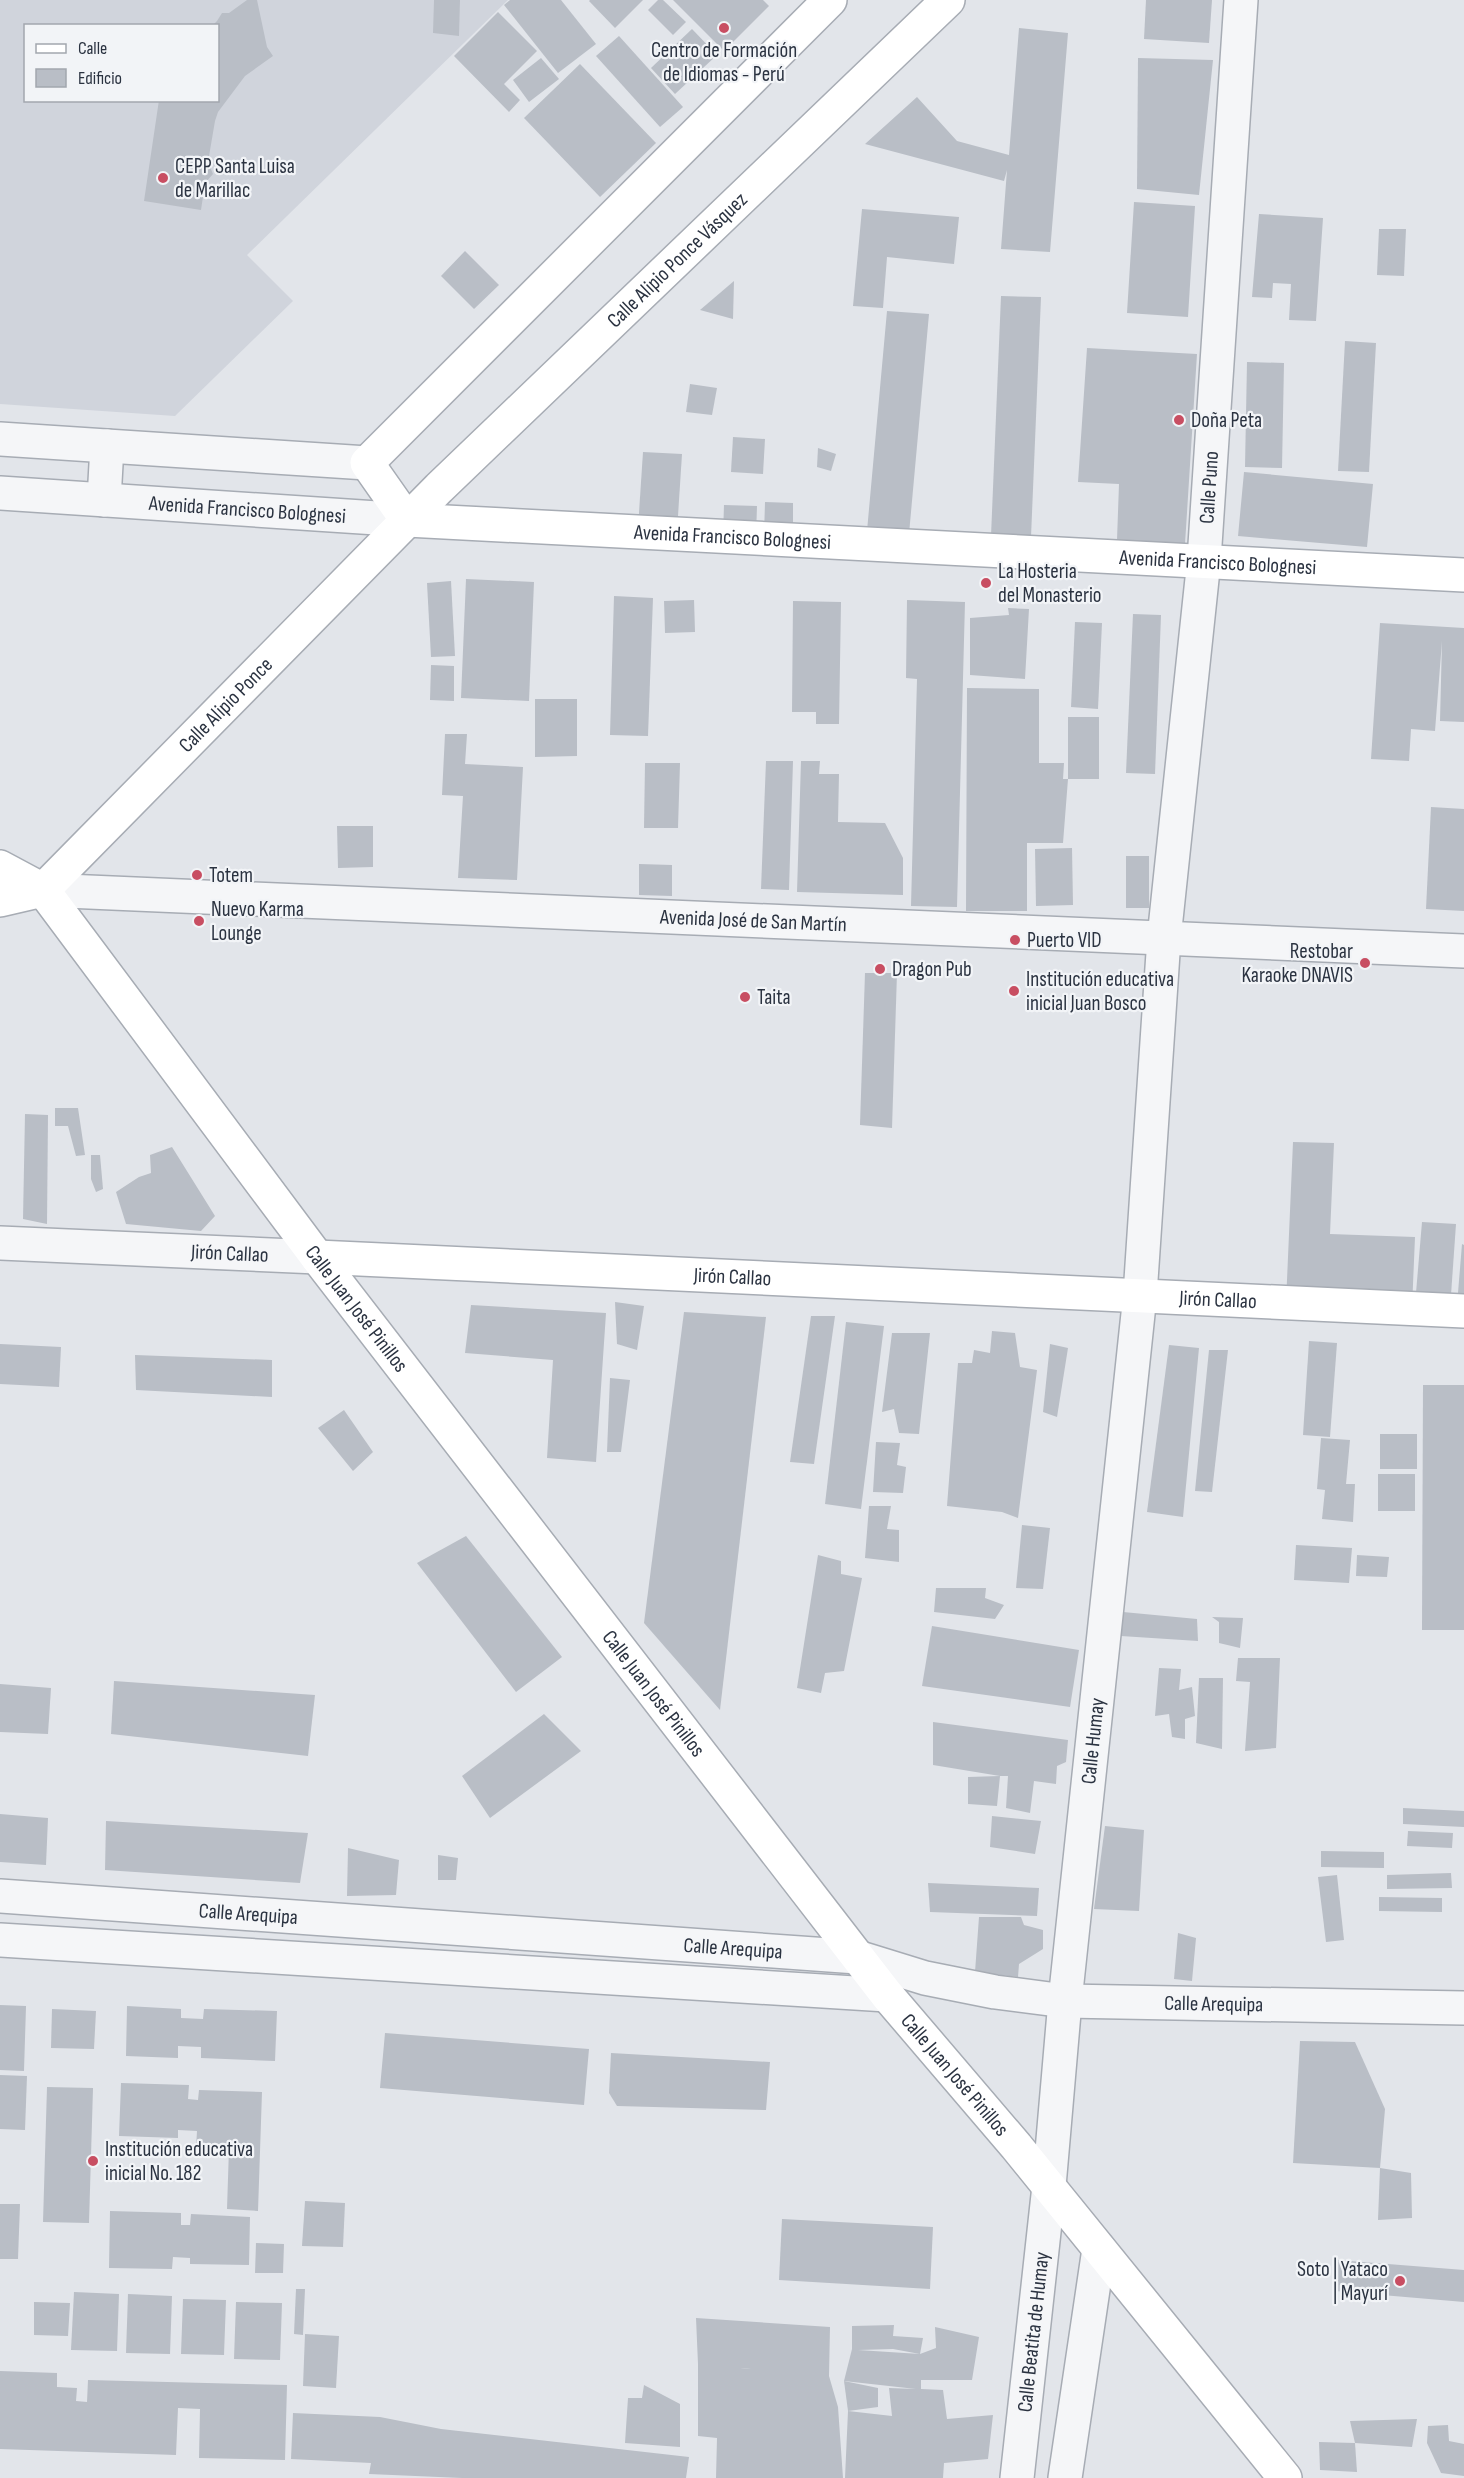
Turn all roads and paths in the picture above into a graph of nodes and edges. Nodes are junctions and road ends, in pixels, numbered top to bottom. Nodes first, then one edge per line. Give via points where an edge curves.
1 (830, 0) edge
2 (948, 0) edge
3 (1241, 0) edge
4 (0, 439) edge
5 (107, 446) junction
6 (366, 463) junction
7 (0, 493) edge
8 (104, 500) junction
9 (407, 520) junction
10 (1204, 560) junction
11 (1464, 575) edge
12 (0, 867) edge
13 (43, 890) junction
14 (0, 900) edge
15 (1164, 938) junction
16 (1464, 951) edge
17 (0, 1243) edge
18 (317, 1257) junction
19 (1140, 1295) junction
20 (1464, 1311) edge
21 (0, 1896) edge
22 (0, 1940) edge
23 (857, 1957) junction
24 (887, 1995) junction
25 (1065, 2001) junction
26 (1464, 2008) edge
27 (1049, 2186) junction
28 (1099, 2249) junction
29 (1017, 2478) edge
30 (1065, 2478) edge
31 (1285, 2478) edge

1 - 6 main road
2 - 9 main road, Calle Alipio Ponce Vásquez
3 - 10 street, Calle Puno
4 - 5 street
5 - 6 street
5 - 8 street
6 - 9 main road
7 - 8 street, Avenida Francisco Bolognesi
8 - 9 street, Avenida Francisco Bolognesi
9 - 10 main road, Avenida Francisco Bolognesi
9 - 13 main road, Calle Alipio Ponce
10 - 11 main road, Avenida Francisco Bolognesi
10 - 15 street, Calle Puno
12 - 13 main road, Avenida José de San Martín
13 - 14 main road, Avenida José de San Martín
13 - 15 street, Avenida José de San Martín
13 - 18 main road, Calle Juan José Pinillos
15 - 16 street, Avenida José de San Martín
15 - 19 street, Calle Humay
17 - 18 street, Jirón Callao
18 - 19 main road, Jirón Callao
18 - 23 main road, Calle Juan José Pinillos
19 - 20 main road, Jirón Callao
19 - 25 street, Calle Humay
21 - 23 street, Calle Arequipa
22 - 24 street, Calle Arequipa
23 - 24 main road, Calle Juan José Pinillos
23 - 25 street, Calle Arequipa via 925,1978
24 - 27 main road, Calle Juan José Pinillos
25 - 26 street, Calle Arequipa
25 - 27 street, Calle Humay
27 - 28 main road, Calle Juan José Pinillos
27 - 29 street, Calle Beatita de Humay
28 - 30 street
28 - 31 main road, Calle Juan José Pinillos

